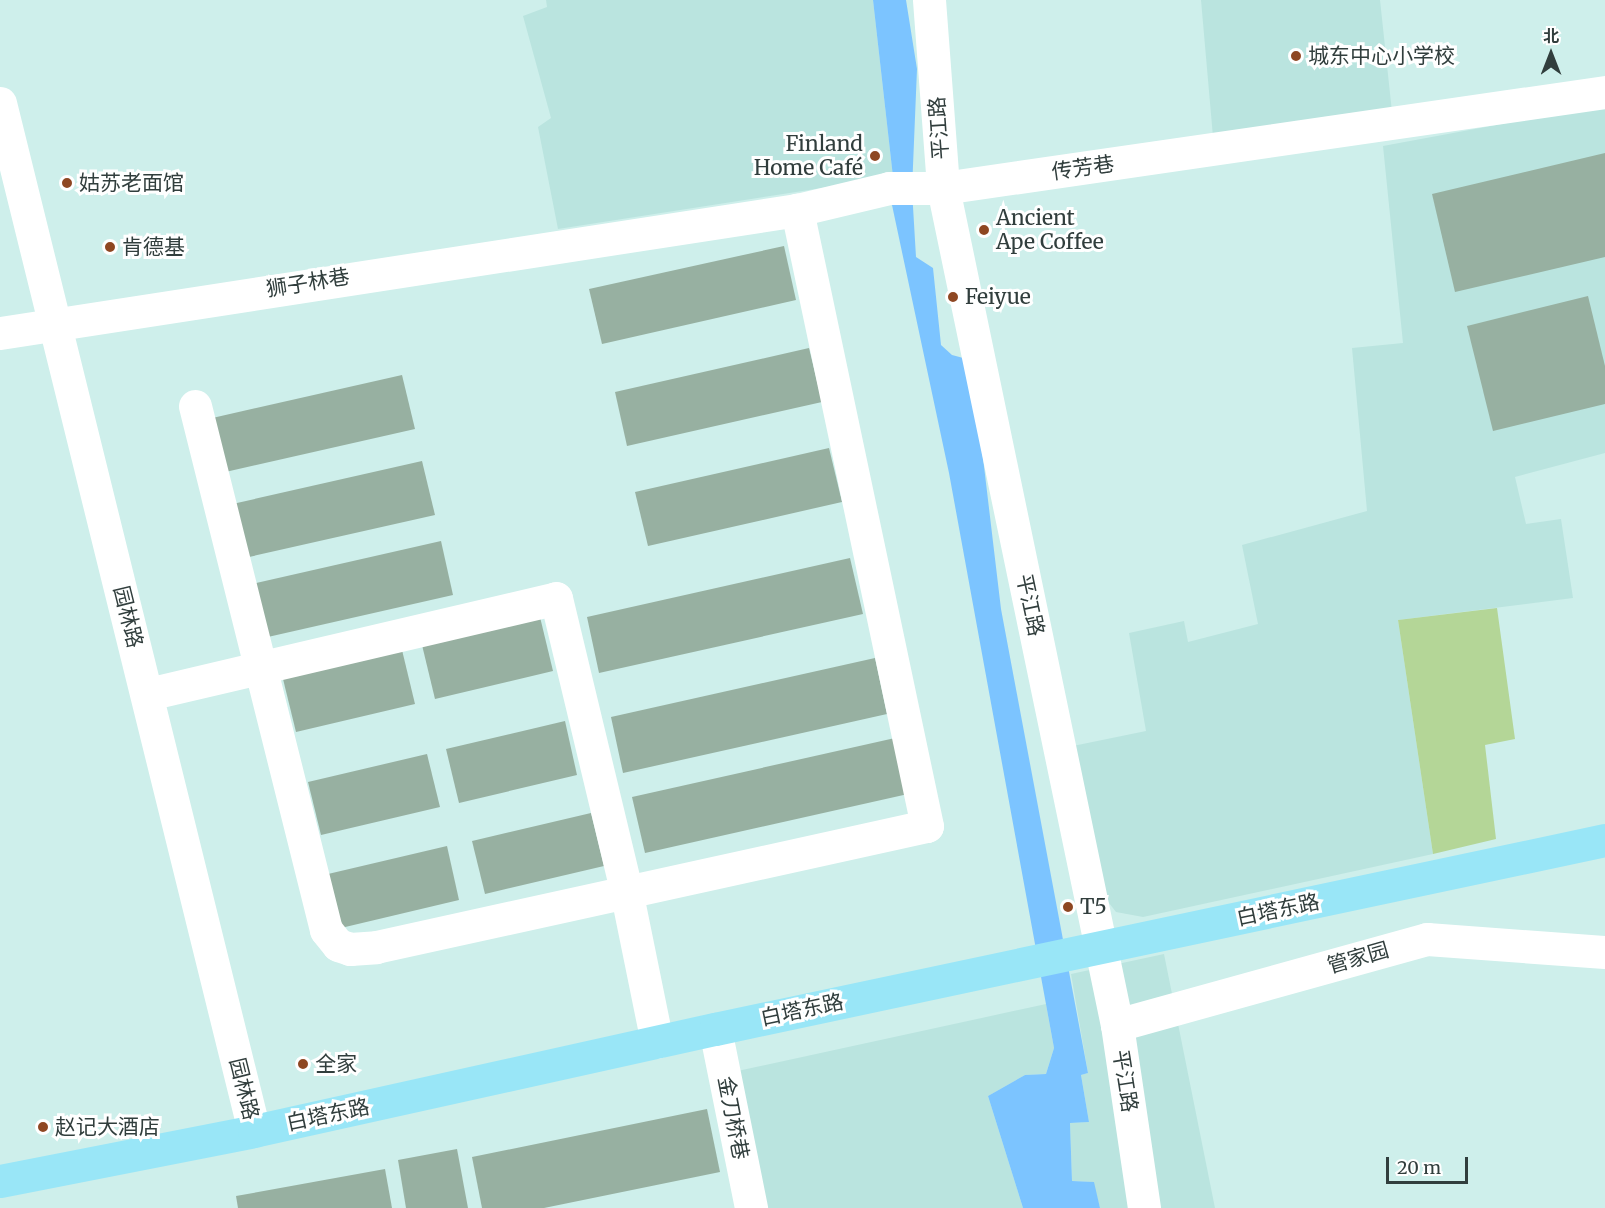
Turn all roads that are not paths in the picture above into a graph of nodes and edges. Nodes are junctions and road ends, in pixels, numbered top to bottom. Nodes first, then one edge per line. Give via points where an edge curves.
1 (929, 0) edge
2 (1605, 92) edge
3 (0, 103) edge
4 (916, 188) junction
5 (797, 210) junction
6 (562, 245) joint
7 (53, 322) junction
8 (0, 333) edge
9 (195, 406) dead end
10 (259, 668) junction
11 (148, 694) junction
12 (1605, 840) edge
13 (626, 890) junction
14 (1093, 950) junction
15 (1605, 952) edge
16 (1117, 1025) junction
17 (715, 1029) junction
18 (657, 1042) junction
19 (254, 1131) junction
20 (0, 1181) edge
21 (751, 1208) edge
22 (1144, 1208) edge

1 - 4 street, 平江路
2 - 4 street, 传芳巷
3 - 7 street, 园林路
4 - 5 street, 传芳巷
4 - 14 street, 平江路
5 - 6 street, 传芳巷
5 - 13 street via 927,826
6 - 7 street, 狮子林巷
7 - 8 street, 狮子林巷
7 - 11 street, 园林路
9 - 10 street
10 - 11 street
10 - 13 street via 326,930 333,942 350,949 376,947
10 - 13 street via 556,597
11 - 19 street, 园林路
12 - 14 main road, 白塔东路
13 - 18 street
14 - 16 street, 平江路
14 - 17 main road, 白塔东路
15 - 16 street, 管家园 via 1427,939
16 - 22 street, 平江路
17 - 18 main road, 白塔东路
17 - 21 street, 金刀桥巷
18 - 19 main road, 白塔东路
19 - 20 main road, 白塔东路

